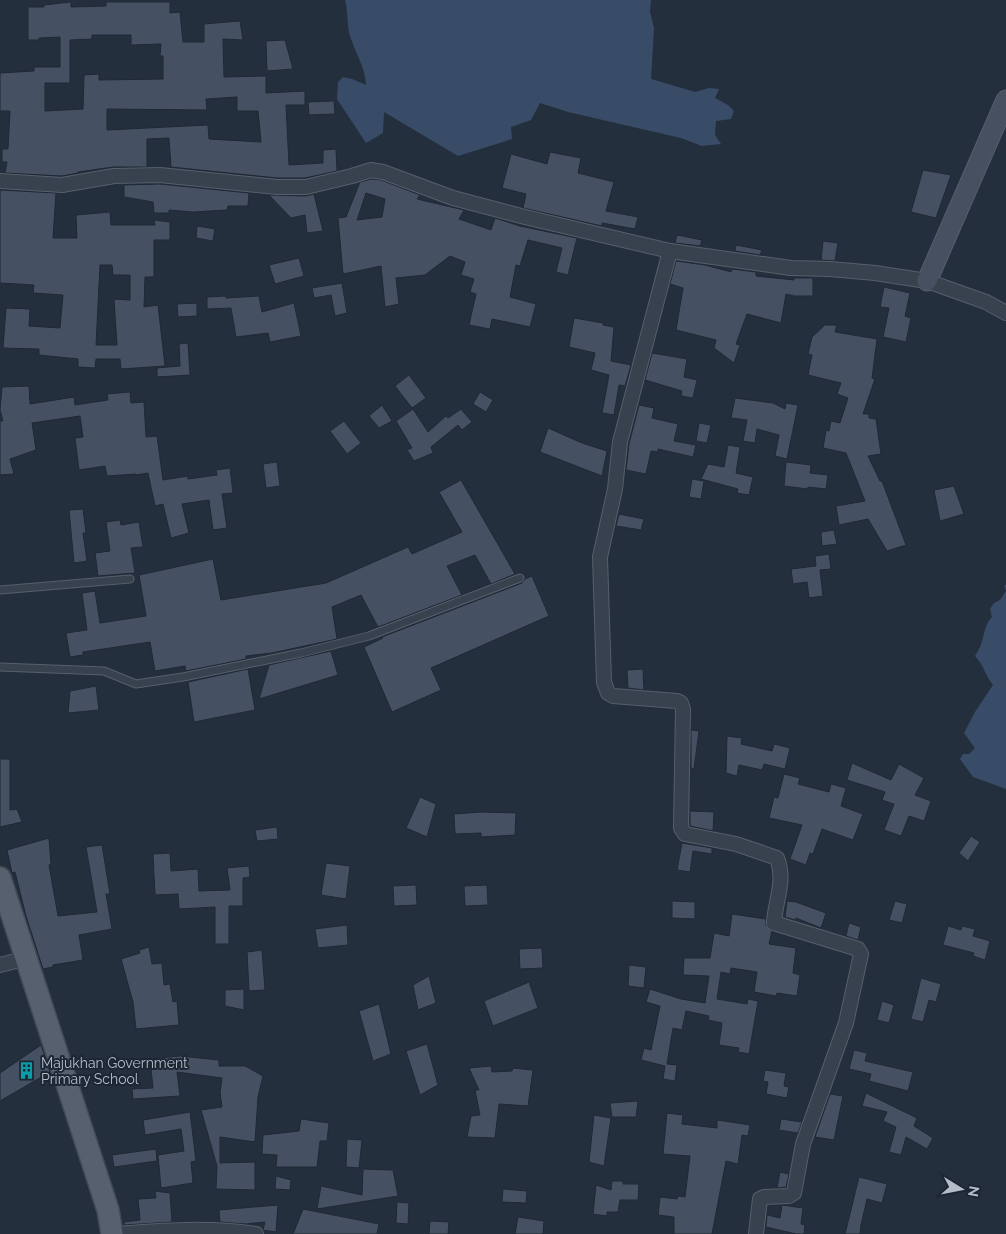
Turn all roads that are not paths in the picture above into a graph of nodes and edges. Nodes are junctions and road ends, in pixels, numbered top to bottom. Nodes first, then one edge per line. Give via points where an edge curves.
1 (1006, 100) edge
2 (0, 181) edge
3 (670, 251) junction
4 (927, 281) junction
5 (1006, 314) edge
6 (520, 578) dead end
7 (130, 579) dead end
8 (0, 590) edge
9 (0, 667) edge
10 (0, 878) edge
11 (27, 958) junction
12 (0, 964) edge
13 (112, 1234) edge
14 (116, 1234) edge
15 (256, 1234) edge
16 (756, 1234) edge

1 - 4 street
2 - 3 street via 62,185 114,176 160,175 306,187 371,170 453,198
3 - 4 street via 791,268 839,270
3 - 16 street via 622,432 615,489 600,557 604,682 608,693 613,696 681,703 681,828 685,834 736,844 777,858 782,880 774,924 858,949 861,954 846,1023 803,1144 794,1193 760,1199
4 - 5 street via 986,302
6 - 9 lane via 369,636 183,677 136,684 104,671
7 - 8 lane
10 - 11 main road
11 - 12 street
11 - 13 main road via 108,1210
14 - 15 street via 218,1229

